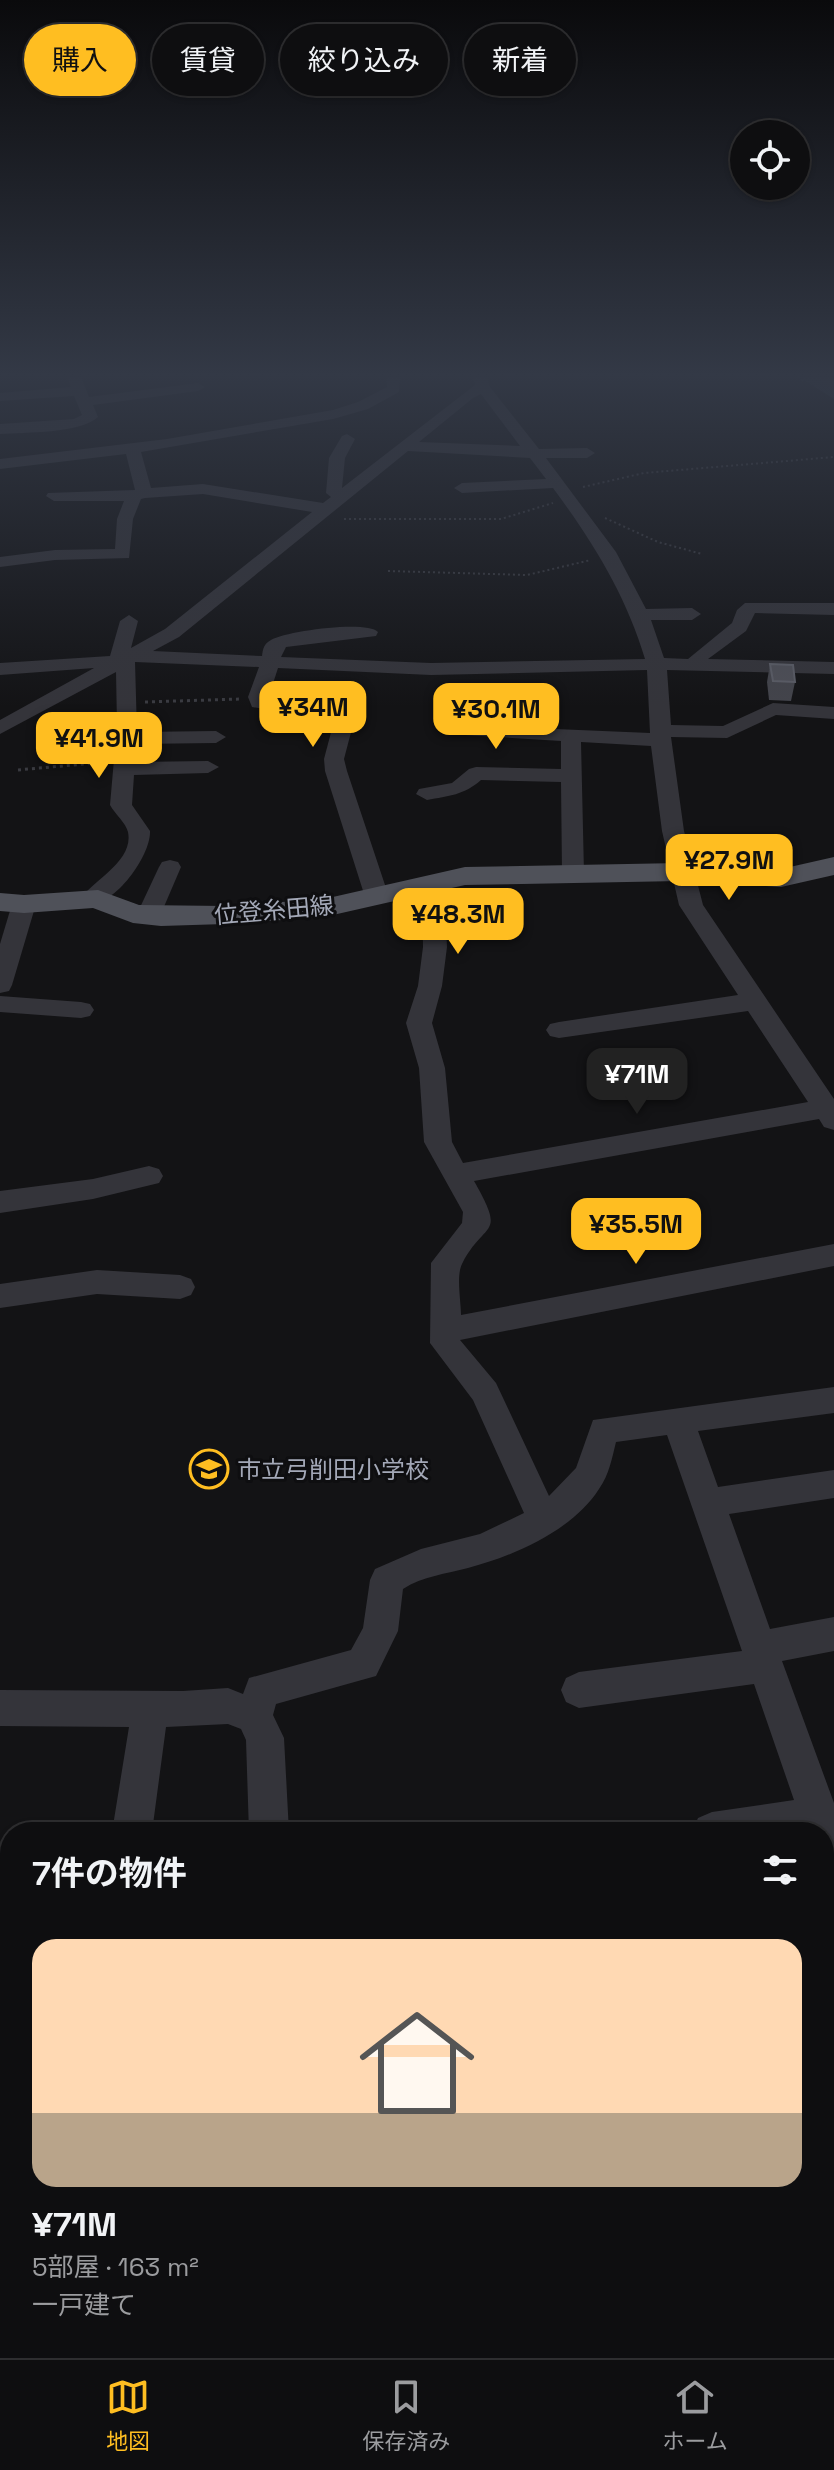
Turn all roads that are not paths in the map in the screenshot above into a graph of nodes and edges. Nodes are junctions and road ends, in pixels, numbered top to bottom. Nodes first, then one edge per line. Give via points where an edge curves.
1 (138, 487) edge
2 (334, 487) edge
3 (353, 487) edge
4 (558, 487) edge
5 (462, 488) dead end
6 (139, 495) junction
7 (54, 496) dead end
8 (342, 496) junction
9 (565, 496) junction
10 (261, 517) dead end
11 (315, 518) junction
12 (0, 562) edge
13 (834, 609) edge
14 (692, 614) dead end
15 (638, 615) junction
16 (129, 621) dead end
17 (369, 632) dead end
18 (125, 659) junction
19 (271, 662) junction
20 (656, 665) junction
21 (693, 665) junction
22 (834, 668) edge
23 (0, 669) edge
24 (834, 713) edge
25 (0, 728) edge
26 (465, 729) dead end
27 (661, 735) junction
28 (571, 736) junction
29 (216, 737) dead end
30 (126, 738) junction
31 (494, 752) junction
32 (124, 765) junction
33 (208, 767) dead end
34 (572, 776) junction
35 (427, 794) dead end
36 (834, 866) edge
37 (170, 867) dead end
38 (680, 872) junction
39 (573, 873) junction
40 (433, 882) junction
41 (377, 897) junction
42 (92, 899) junction
43 (12, 903) edge
44 (148, 916) junction
45 (0, 985) edge
46 (752, 996) junction
47 (0, 1004) edge
48 (666, 1004) dead end
49 (81, 1010) dead end
50 (559, 1030) dead end
51 (830, 1114) edge
52 (456, 1174) junction
53 (149, 1176) dead end
54 (0, 1202) edge
55 (834, 1255) edge
56 (180, 1287) dead end
57 (0, 1296) edge
58 (445, 1330) junction
59 (834, 1400) edge
60 (678, 1420) junction
61 (834, 1484) edge
62 (707, 1503) junction
63 (543, 1518) junction
64 (834, 1634) edge
65 (762, 1657) junction
66 (579, 1690) dead end
67 (0, 1708) edge
68 (150, 1708) junction
69 (254, 1716) junction
70 (819, 1816) junction
71 (133, 1822) edge
72 (269, 1822) edge
73 (779, 1822) edge
74 (821, 1822) edge

1 - 6 street
2 - 8 street
3 - 8 street
4 - 9 street
5 - 9 street
6 - 7 street
6 - 11 street via 203,489
6 - 12 street via 125,519 123,554
8 - 11 street
9 - 15 street via 627,585
10 - 11 street
11 - 18 street via 172,633
13 - 21 street via 751,607 740,626
14 - 15 street
15 - 20 street
16 - 18 street
17 - 19 street via 280,642 273,647
18 - 19 street
18 - 23 street
18 - 25 street
18 - 30 street
19 - 20 street via 431,669
19 - 41 street via 259,703 345,717 336,771
20 - 21 street
20 - 27 street
21 - 22 street
24 - 27 street via 773,709 727,732
26 - 31 street
27 - 28 street
27 - 38 street
28 - 31 street
28 - 34 street
29 - 30 street
30 - 32 street
31 - 34 street
31 - 35 street via 459,788
32 - 33 street
32 - 42 street via 121,805 140,837 112,884
34 - 39 street
36 - 38 main road, 位登糸田線 via 781,878
37 - 44 street
38 - 39 main road, 位登糸田線
38 - 46 street via 691,905
39 - 40 main road, 位登糸田線
40 - 41 main road, 位登糸田線
40 - 52 street via 435,947 419,1023 432,1068 438,1142
41 - 44 main road, 位登糸田線 via 324,908
42 - 43 main road, 位登糸田線
42 - 44 main road, 位登糸田線
43 - 45 street
46 - 48 street
46 - 50 street
46 - 51 street
47 - 49 street
51 - 52 street
52 - 58 street via 477,1212 476,1226 446,1263
53 - 54 street
55 - 58 street
56 - 57 street via 97,1282
58 - 63 street via 445,1343 485,1392
59 - 60 street
60 - 62 street
60 - 63 street via 604,1430 590,1477
61 - 62 street
62 - 65 street
63 - 69 street via 480,1549 404,1568 387,1580 380,1631 363,1664 262,1690
64 - 65 street
65 - 66 street
65 - 70 street
67 - 68 street
68 - 69 street via 228,1706
68 - 71 street
69 - 72 street via 265,1738
70 - 73 street
70 - 74 street

